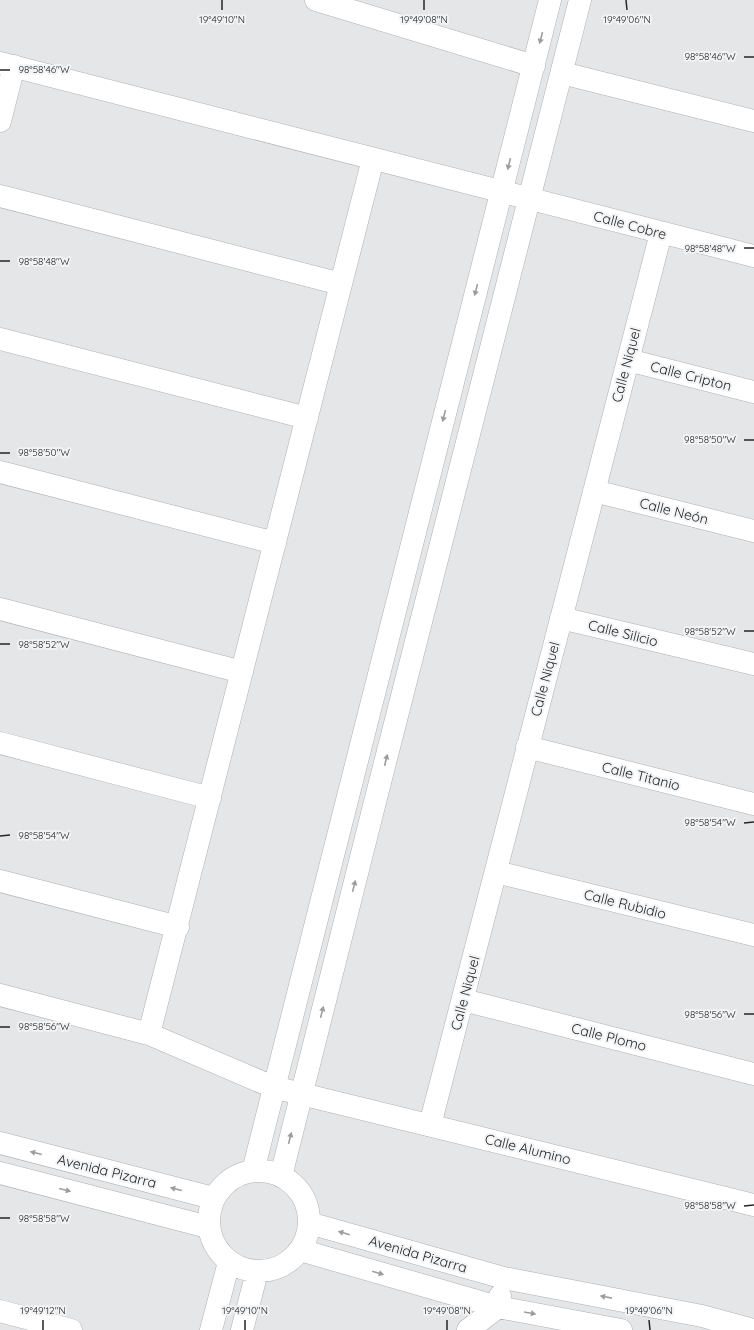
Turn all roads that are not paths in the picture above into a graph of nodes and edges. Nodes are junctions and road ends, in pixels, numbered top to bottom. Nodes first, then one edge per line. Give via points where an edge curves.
1 (316, 0) edge
2 (550, 0) edge
3 (580, 0) edge
4 (7, 65) edge
5 (534, 66) junction
6 (562, 73) junction
7 (0, 121) edge
8 (754, 121) edge
9 (373, 159) junction
10 (501, 192) junction
11 (0, 196) edge
12 (530, 199) junction
13 (661, 233) junction
14 (754, 256) edge
15 (341, 284) junction
16 (0, 339) edge
17 (628, 360) junction
18 (754, 392) edge
19 (307, 418) junction
20 (0, 472) edge
21 (594, 491) junction
22 (424, 498) junction
23 (451, 504) junction
24 (754, 531) edge
25 (275, 542) junction
26 (0, 609) edge
27 (561, 618) junction
28 (754, 664) edge
29 (242, 672) junction
30 (0, 743) edge
31 (527, 747) junction
32 (350, 786) junction
33 (377, 794) junction
34 (210, 798) junction
35 (754, 804) edge
36 (496, 872) junction
37 (0, 881) edge
38 (178, 927) junction
39 (754, 936) edge
40 (0, 995) edge
41 (463, 1000) junction
42 (149, 1034) junction
43 (754, 1074) edge
44 (273, 1087) junction
45 (301, 1094) junction
46 (430, 1125) junction
47 (0, 1143) edge
48 (253, 1171) junction
49 (0, 1173) edge
50 (281, 1176) junction
51 (213, 1198) junction
52 (754, 1205) edge
53 (309, 1223) junction
54 (208, 1227) junction
55 (300, 1250) junction
56 (230, 1262) junction
57 (257, 1272) junction
58 (504, 1278) junction
59 (0, 1311) edge
60 (484, 1322) edge
61 (699, 1323) edge
62 (71, 1330) edge
63 (211, 1330) edge
64 (242, 1330) edge
65 (621, 1330) edge
66 (753, 1330) edge

1 - 5 street
2 -> 5 street
3 - 6 street
4 - 7 street
4 - 9 street, Calle Cobre
5 -> 10 street
6 - 8 street
6 - 12 street
9 - 10 street, Calle Cobre
9 - 15 street
10 - 12 street, Calle Cobre
10 -> 22 street
11 - 15 street
12 - 13 street, Calle Cobre
12 - 23 street
13 - 14 street, Calle Cobre
13 - 17 street, Calle Niquel
15 - 19 street
16 - 19 street
17 - 18 street, Calle Cripton
17 - 21 street, Calle Niquel
19 - 25 street
20 - 25 street
21 - 24 street, Calle Neón
21 - 27 street, Calle Niquel
22 - 23 street
22 - 32 street
33 -> 23 street
25 - 29 street
26 - 29 street
27 - 28 street, Calle Silicio
27 - 31 street, Calle Niquel
29 - 34 street
30 - 34 street
31 - 35 street, Calle Titanio
31 - 36 street, Calle Niquel
32 - 33 street
32 - 44 street
45 -> 33 street
34 - 38 street
36 - 39 street, Calle Rubidio
36 - 41 street, Calle Niquel
37 - 38 street
38 - 42 street
40 - 42 street, Calle Alumino
41 - 43 street, Calle Plomo
41 - 46 street, Calle Niquel
42 - 44 street, Calle Alumino
44 - 45 street, Calle Alumino
44 - 48 street
45 - 46 street, Calle Alumino
50 -> 45 street
46 - 52 street, Calle Alumino
51 -> 47 street, Avenida Pizarra
48 - 50 street via 272,1172
48 - 51 street via 233,1177
49 -> 54 street, Avenida Pizarra
50 - 53 street via 294,1185 303,1196 308,1208
51 - 54 street via 209,1209
53 - 55 street via 308,1234
58 -> 53 street, Avenida Pizarra
54 - 56 street via 215,1248
55 - 57 street via 284,1265
55 -> 60 street, Avenida Pizarra
56 - 57 street
56 - 63 street
57 - 64 street
58 - 60 street
61 -> 58 street, Avenida Pizarra
59 - 62 street
60 -> 65 street, Avenida Pizarra
61 - 66 street, Avenida Pizarra

